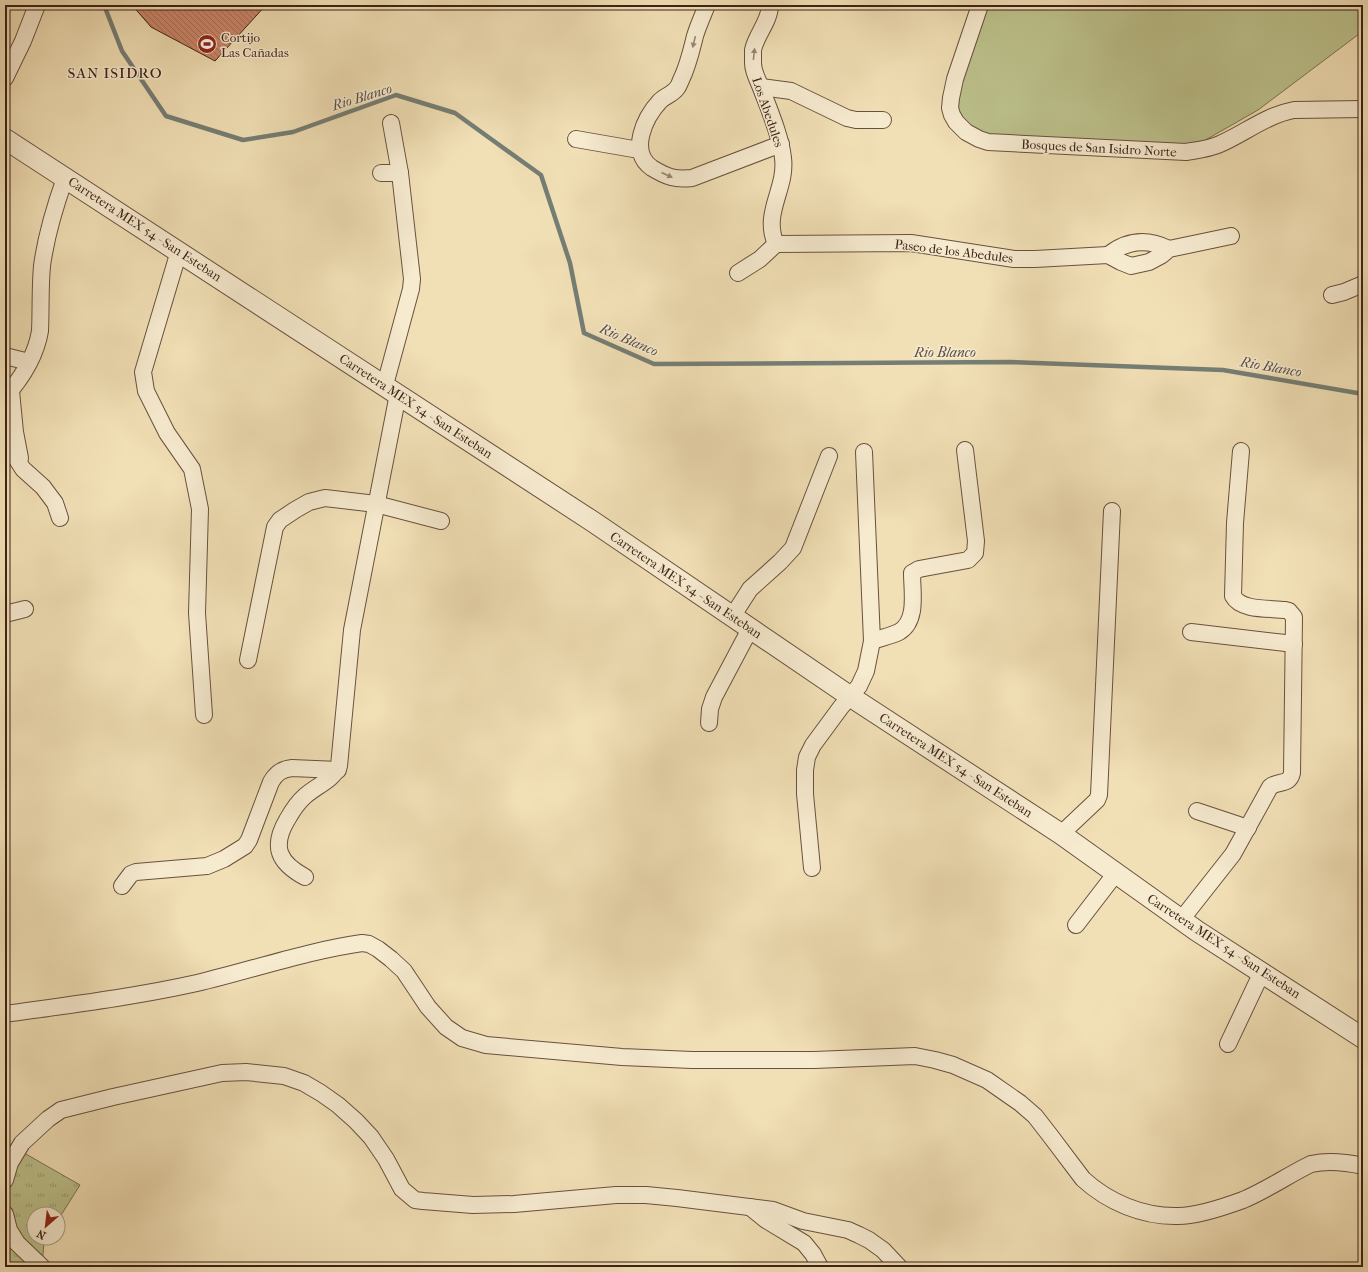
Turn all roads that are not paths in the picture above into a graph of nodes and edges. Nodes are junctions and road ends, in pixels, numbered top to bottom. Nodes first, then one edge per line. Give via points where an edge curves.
1 (37, 5) edge
2 (707, 5) edge
3 (770, 5) edge
4 (980, 5) edge
5 (5, 78) edge
6 (761, 87) junction
7 (1363, 109) edge
8 (883, 120) dead end
9 (391, 124) dead end
10 (5, 139) edge
11 (576, 139) dead end
12 (780, 144) junction
13 (639, 150) junction
14 (381, 173) dead end
15 (400, 173) junction
16 (65, 178) junction
17 (1231, 236) dead end
18 (776, 244) junction
19 (1169, 249) junction
20 (179, 251) junction
21 (1108, 255) junction
22 (738, 273) dead end
23 (1363, 284) edge
24 (1332, 295) dead end
25 (5, 356) edge
26 (29, 362) junction
27 (391, 389) junction
28 (8, 394) edge
29 (5, 441) edge
30 (965, 450) dead end
31 (1241, 451) dead end
32 (864, 452) dead end
33 (830, 456) dead end
34 (21, 464) junction
35 (376, 504) junction
36 (1112, 511) dead end
37 (60, 518) dead end
38 (441, 521) dead end
39 (25, 609) dead end
40 (5, 614) edge
41 (732, 617) junction
42 (750, 629) junction
43 (1191, 632) dead end
44 (872, 641) junction
45 (1294, 644) junction
46 (248, 660) dead end
47 (851, 697) junction
48 (204, 715) dead end
49 (709, 723) dead end
50 (338, 770) junction
51 (1198, 811) dead end
52 (1248, 828) junction
53 (1061, 834) junction
54 (812, 868) dead end
55 (1116, 873) junction
56 (305, 877) dead end
57 (122, 886) dead end
58 (1181, 920) junction
59 (1076, 924) dead end
60 (1262, 972) junction
61 (5, 1014) edge
62 (1363, 1038) edge
63 (1228, 1044) dead end
64 (1363, 1166) edge
65 (5, 1180) edge
66 (750, 1207) junction
67 (5, 1214) edge
68 (42, 1267) edge
69 (820, 1267) edge
70 (899, 1267) edge

1 - 5 street
2 -> 13 street via 679,84 649,117 642,133
6 -> 3 street, Los Abedules via 753,65 753,50 769,14
4 - 7 street, Bosques de San Isidro Norte via 952,89 950,108 960,127 972,136 988,142 1186,152 1220,144 1273,116 1286,112
6 - 8 street via 791,91 847,118
6 - 12 street, Los Abedules
9 - 15 street
10 - 16 street, Carretera MEX 54 - San Esteban
11 - 13 street
13 -> 12 street via 649,166 665,175 681,179 692,178
12 - 18 street, Los Abedules via 783,176 771,220
14 - 15 street
15 - 27 street via 412,289
16 - 20 street, Carretera MEX 54 - San Esteban
16 - 26 street via 45,247 40,331
17 - 19 street
18 - 21 street, Paseo de los Abedules via 911,243 1014,259
18 - 22 street via 760,259
19 - 21 street, Paseo de los Abedules via 1156,243 1134,242
19 - 21 street via 1156,258 1135,266 1126,265
20 - 27 street, Carretera MEX 54 - San Esteban
20 - 48 street via 143,372 146,391 167,433 192,469 200,509 197,613
23 - 24 street
25 - 26 street
26 - 28 street
27 - 35 street
27 - 41 street, Carretera MEX 54 - San Esteban via 645,556
28 - 34 street
29 - 34 street
30 - 44 street via 976,541 975,553 968,560 919,568 912,573 910,622 899,631
31 - 45 street via 1235,523 1233,596 1236,601 1246,606 1292,613 1295,620
32 - 44 street
33 - 41 street via 793,548 750,590
34 - 37 street via 53,499
35 - 38 street
35 - 46 street via 325,498 295,510 277,523
35 - 50 street via 352,630
36 - 53 street via 1100,795
39 - 40 street
41 - 42 street, Carretera MEX 54 - San Esteban
42 - 47 street, Carretera MEX 54 - San Esteban
42 - 49 street via 714,697
43 - 45 street
44 - 47 street via 866,671
45 - 52 street via 1291,777 1285,782 1270,786
47 - 53 street, Carretera MEX 54 - San Esteban
47 - 54 street via 813,745 807,757 805,788
50 - 56 street via 297,804 279,837 278,849 281,857
50 - 57 street via 292,768 279,772 271,782 245,846 207,866 136,872 131,874
51 - 52 street
52 - 58 street via 1230,858
53 - 55 street, Carretera MEX 54 - San Esteban
55 - 58 street, Carretera MEX 54 - San Esteban
55 - 59 street
58 - 60 street, Carretera MEX 54 - San Esteban
60 - 62 street, Carretera MEX 54 - San Esteban
60 - 63 street
61 - 64 street via 155,992 297,956 362,943 378,949 404,971 428,1007 446,1027 462,1038 486,1046 692,1060 814,1060 915,1056 953,1066 987,1080 1020,1103 1049,1134 1082,1179 1092,1187 1113,1200 1155,1215 1190,1215 1219,1208 1244,1200 1305,1167 1321,1162
65 - 66 street via 10,1163 22,1143 48,1118 61,1110 222,1073 246,1072 284,1076 304,1083 338,1105 371,1137 402,1189 415,1200 480,1204 646,1195
66 - 69 street via 804,1243
66 - 70 street via 773,1210 804,1221 848,1230 883,1250
67 - 68 street via 9,1230 17,1243

